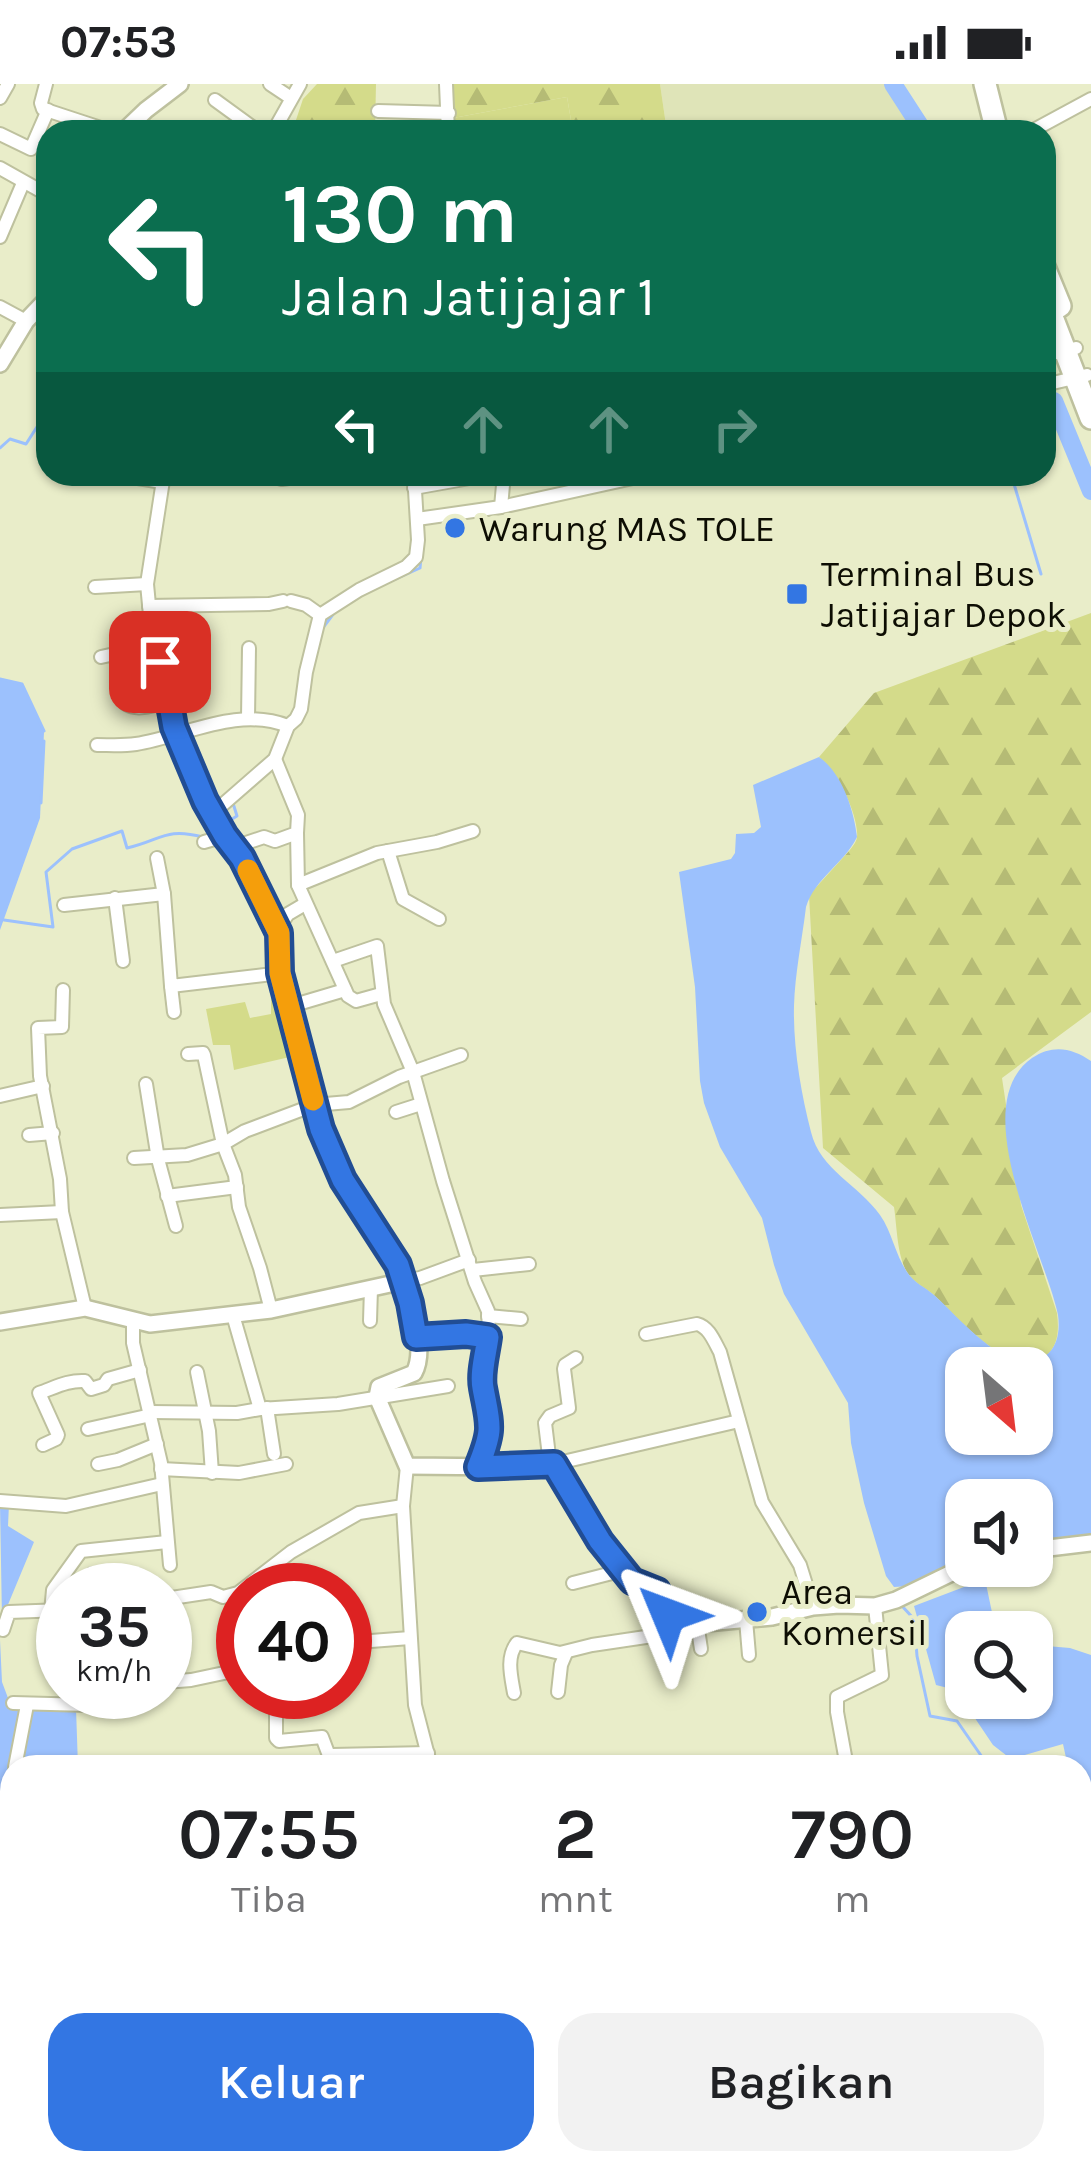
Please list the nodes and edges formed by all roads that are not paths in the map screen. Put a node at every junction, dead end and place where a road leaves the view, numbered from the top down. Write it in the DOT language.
graph roads {
  1 [pos="8,84"];
  2 [pos="46,84"];
  3 [pos="179,84"];
  4 [pos="270,84"];
  5 [pos="300,84"];
  6 [pos="446,84"];
  7 [pos="974,84"];
  8 [pos="985,84"];
  9 [pos="0,98"];
  10 [pos="291,98"];
  11 [pos="1091,99"];
  12 [pos="215,100"];
  13 [pos="49,110"];
  14 [pos="377,110"];
  15 [pos="449,112"];
  16 [pos="44,120"];
  17 [pos="78,120"];
  18 [pos="137,120"];
  19 [pos="242,120"];
  20 [pos="279,120"];
  21 [pos="449,120"];
  22 [pos="983,120"];
  23 [pos="994,120"];
  24 [pos="1052,120"];
  25 [pos="0,134"];
  26 [pos="36,138"];
  27 [pos="0,167"];
  28 [pos="23,182"];
  29 [pos="36,189"];
  30 [pos="0,237"];
  31 [pos="0,307"];
  32 [pos="36,311"];
  33 [pos="26,321"];
  34 [pos="1062,352"];
  35 [pos="0,364"];
  36 [pos="1084,379"];
  37 [pos="1091,418"];
  38 [pos="162,486"];
  39 [pos="414,486"];
  40 [pos="503,486"];
  41 [pos="598,486"];
  42 [pos="501,508"];
  43 [pos="417,519"];
  44 [pos="147,584"];
  45 [pos="94,587"];
  46 [pos="148,606"];
  47 [pos="320,615"];
  48 [pos="155,645"];
  49 [pos="249,648"];
  50 [pos="101,657"];
  51 [pos="170,700"];
  52 [pos="126,704"];
  53 [pos="248,718"];
  54 [pos="288,726"];
  55 [pos="178,734"];
  56 [pos="97,745"];
  57 [pos="274,759"];
  58 [pos="212,814"];
  59 [pos="473,831"];
  60 [pos="297,833"];
  61 [pos="204,842"];
  62 [pos="229,842"];
  63 [pos="388,851"];
  64 [pos="157,858"];
  65 [pos="298,885"];
  66 [pos="164,894"];
  67 [pos="115,898"];
  68 [pos="304,904"];
  69 [pos="64,905"];
  70 [pos="439,919"];
  71 [pos="279,933"];
  72 [pos="123,961"];
  73 [pos="334,961"];
  74 [pos="280,973"];
  75 [pos="171,986"];
  76 [pos="63,990"];
  77 [pos="345,991"];
  78 [pos="381,994"];
  79 [pos="291,1006"];
  80 [pos="174,1012"];
  81 [pos="188,1054"];
  82 [pos="461,1055"];
  83 [pos="412,1072"];
  84 [pos="146,1084"];
  85 [pos="43,1086"];
  86 [pos="0,1096"];
  87 [pos="421,1104"];
  88 [pos="314,1105"];
  89 [pos="396,1112"];
  90 [pos="53,1133"];
  91 [pos="29,1135"];
  92 [pos="223,1144"];
  93 [pos="134,1158"];
  94 [pos="158,1159"];
  95 [pos="237,1186"];
  96 [pos="167,1196"];
  97 [pos="62,1212"];
  98 [pos="0,1216"];
  99 [pos="176,1226"];
  100 [pos="529,1264"];
  101 [pos="471,1265"];
  102 [pos="404,1281"];
  103 [pos="371,1288"];
  104 [pos="85,1308"];
  105 [pos="271,1310"];
  106 [pos="233,1316"];
  107 [pos="488,1316"];
  108 [pos="521,1319"];
  109 [pos="134,1321"];
  110 [pos="370,1321"];
  111 [pos="0,1322"];
  112 [pos="646,1334"];
  113 [pos="416,1337"];
  114 [pos="488,1337"];
  115 [pos="576,1358"];
  116 [pos="140,1370"];
  117 [pos="196,1372"];
  118 [pos="448,1386"];
  119 [pos="377,1397"];
  120 [pos="264,1408"];
  121 [pos="205,1411"];
  122 [pos="151,1413"];
  123 [pos="739,1421"];
  124 [pos="88,1429"];
  125 [pos="44,1444"];
  126 [pos="157,1444"];
  127 [pos="274,1454"];
  128 [pos="98,1464"];
  129 [pos="286,1464"];
  130 [pos="552,1464"];
  131 [pos="407,1466"];
  132 [pos="478,1467"];
  133 [pos="161,1468"];
  134 [pos="212,1473"];
  135 [pos="162,1484"];
  136 [pos="0,1501"];
  137 [pos="403,1506"];
  138 [pos="166,1542"];
  139 [pos="1091,1543"];
  140 [pos="1053,1548"];
  141 [pos="72,1563"];
  142 [pos="170,1563"];
  143 [pos="624,1570"];
  144 [pos="945,1576"];
  145 [pos="572,1583"];
  146 [pos="192,1595"];
  147 [pos="875,1606"];
  148 [pos="813,1607"];
  149 [pos="36,1611"];
  150 [pos="746,1620"];
  151 [pos="697,1624"];
  152 [pos="672,1629"];
  153 [pos="3,1630"];
  154 [pos="410,1639"];
  155 [pos="372,1641"];
  156 [pos="701,1649"];
  157 [pos="566,1652"];
  158 [pos="749,1655"];
  159 [pos="676,1664"];
  160 [pos="558,1692"];
  161 [pos="514,1693"];
  162 [pos="36,1705"];
  163 [pos="277,1719"];
  164 [pos="16,1755"];
  165 [pos="332,1755"];
  166 [pos="428,1755"];
  167 [pos="845,1755"];
  1 -- 9 [label="street"];
  2 -- 13 [label="street"];
  3 -- 18 [label="street"];
  4 -- 10 [label="street"];
  5 -- 10 [label="street"];
  6 -- 15 [label="street"];
  7 -- 22 [label="highway"];
  8 -- 23 [label="highway"];
  10 -- 20 [label="street"];
  11 -- 24 [label="street"];
  12 -- 19 [label="street"];
  13 -- 16 [label="street"];
  13 -- 17 [label="street"];
  14 -- 15 [label="street"];
  15 -- 21 [label="street"];
  25 -- 26 [label="street"];
  27 -- 28 [label="street"];
  28 -- 29 [label="street"];
  28 -- 30 [label="street"];
  31 -- 33 [label="street"];
  32 -- 33 [label="street"];
  33 -- 35 [label="street"];
  34 -- 36 [label="highway"];
  36 -- 37 [label="highway"];
  38 -- 44 [label="street"];
  39 -- 43 [label="street"];
  40 -- 42 [label="street"];
  41 -- 42 [label="street"];
  42 -- 43 [label="street"];
  43 -- 47 [label="street"];
  44 -- 45 [label="street"];
  44 -- 46 [label="street"];
  46 -- 47 [label="street"];
  46 -- 48 [label="street"];
  47 -- 54 [label="street"];
  48 -- 50 [label="street"];
  48 -- 51 [label="street"];
  49 -- 53 [label="street"];
  51 -- 52 [label="street"];
  51 -- 55 [label="street"];
  53 -- 54 [label="street"];
  53 -- 55 [label="street"];
  54 -- 57 [label="street"];
  55 -- 56 [label="street"];
  55 -- 58 [label="street"];
  57 -- 58 [label="street"];
  57 -- 60 [label="street"];
  58 -- 62 [label="street"];
  59 -- 63 [label="street"];
  60 -- 62 [label="street"];
  60 -- 65 [label="street"];
  61 -- 62 [label="street"];
  62 -- 71 [label="street"];
  63 -- 65 [label="street"];
  63 -- 70 [label="street"];
  64 -- 66 [label="street"];
  65 -- 68 [label="street"];
  66 -- 67 [label="street"];
  66 -- 75 [label="street"];
  67 -- 69 [label="street"];
  67 -- 72 [label="street"];
  68 -- 71 [label="street"];
  68 -- 73 [label="street"];
  71 -- 74 [label="street"];
  73 -- 77 [label="street"];
  73 -- 78 [label="street"];
  74 -- 75 [label="street"];
  74 -- 79 [label="street"];
  75 -- 80 [label="street"];
  76 -- 85 [label="street"];
  77 -- 78 [label="street"];
  77 -- 79 [label="street"];
  78 -- 83 [label="street"];
  79 -- 88 [label="street"];
  81 -- 92 [label="street"];
  82 -- 83 [label="street"];
  83 -- 87 [label="street"];
  83 -- 88 [label="street"];
  84 -- 94 [label="street"];
  85 -- 86 [label="street"];
  85 -- 90 [label="street"];
  87 -- 89 [label="street"];
  87 -- 101 [label="street"];
  88 -- 92 [label="street"];
  88 -- 102 [label="street"];
  90 -- 91 [label="street"];
  90 -- 97 [label="street"];
  92 -- 94 [label="street"];
  92 -- 95 [label="street"];
  93 -- 94 [label="street"];
  94 -- 96 [label="street"];
  95 -- 96 [label="street"];
  95 -- 105 [label="street"];
  96 -- 99 [label="street"];
  97 -- 98 [label="street"];
  97 -- 104 [label="street"];
  100 -- 101 [label="street"];
  101 -- 102 [label="street"];
  101 -- 107 [label="street"];
  102 -- 103 [label="street"];
  102 -- 113 [label="street"];
  103 -- 105 [label="street"];
  103 -- 110 [label="street"];
  104 -- 109 [label="street"];
  104 -- 111 [label="street"];
  105 -- 106 [label="street"];
  106 -- 109 [label="street"];
  106 -- 120 [label="street"];
  107 -- 108 [label="street"];
  107 -- 114 [label="street"];
  109 -- 116 [label="street"];
  112 -- 123 [label="street"];
  113 -- 114 [label="street"];
  113 -- 119 [label="street"];
  114 -- 132 [label="street"];
  115 -- 130 [label="street"];
  116 -- 122 [label="street"];
  116 -- 125 [label="street"];
  117 -- 121 [label="street"];
  118 -- 119 [label="street"];
  119 -- 120 [label="street"];
  119 -- 131 [label="street"];
  120 -- 121 [label="street"];
  120 -- 127 [label="street"];
  121 -- 122 [label="street"];
  121 -- 134 [label="street"];
  122 -- 124 [label="street"];
  122 -- 126 [label="street"];
  123 -- 130 [label="street"];
  123 -- 148 [label="street"];
  126 -- 128 [label="street"];
  126 -- 133 [label="street"];
  129 -- 134 [label="street"];
  130 -- 132 [label="street"];
  130 -- 143 [label="street"];
  131 -- 132 [label="street"];
  131 -- 137 [label="street"];
  133 -- 134 [label="street"];
  133 -- 135 [label="street"];
  135 -- 136 [label="street"];
  135 -- 138 [label="street"];
  137 -- 146 [label="street"];
  137 -- 154 [label="street"];
  138 -- 141 [label="street"];
  138 -- 142 [label="street"];
  139 -- 140 [label="street"];
  143 -- 145 [label="street"];
  143 -- 152 [label="street"];
  144 -- 147 [label="street"];
  147 -- 148 [label="street"];
  147 -- 167 [label="street"];
  148 -- 150 [label="street"];
  149 -- 153 [label="street"];
  150 -- 151 [label="street"];
  150 -- 158 [label="street"];
  151 -- 152 [label="street"];
  151 -- 156 [label="street"];
  152 -- 157 [label="street"];
  152 -- 159 [label="street"];
  154 -- 155 [label="street"];
  154 -- 166 [label="street"];
  157 -- 160 [label="street"];
  157 -- 161 [label="street"];
  162 -- 164 [label="street"];
  163 -- 165 [label="street"];
}
